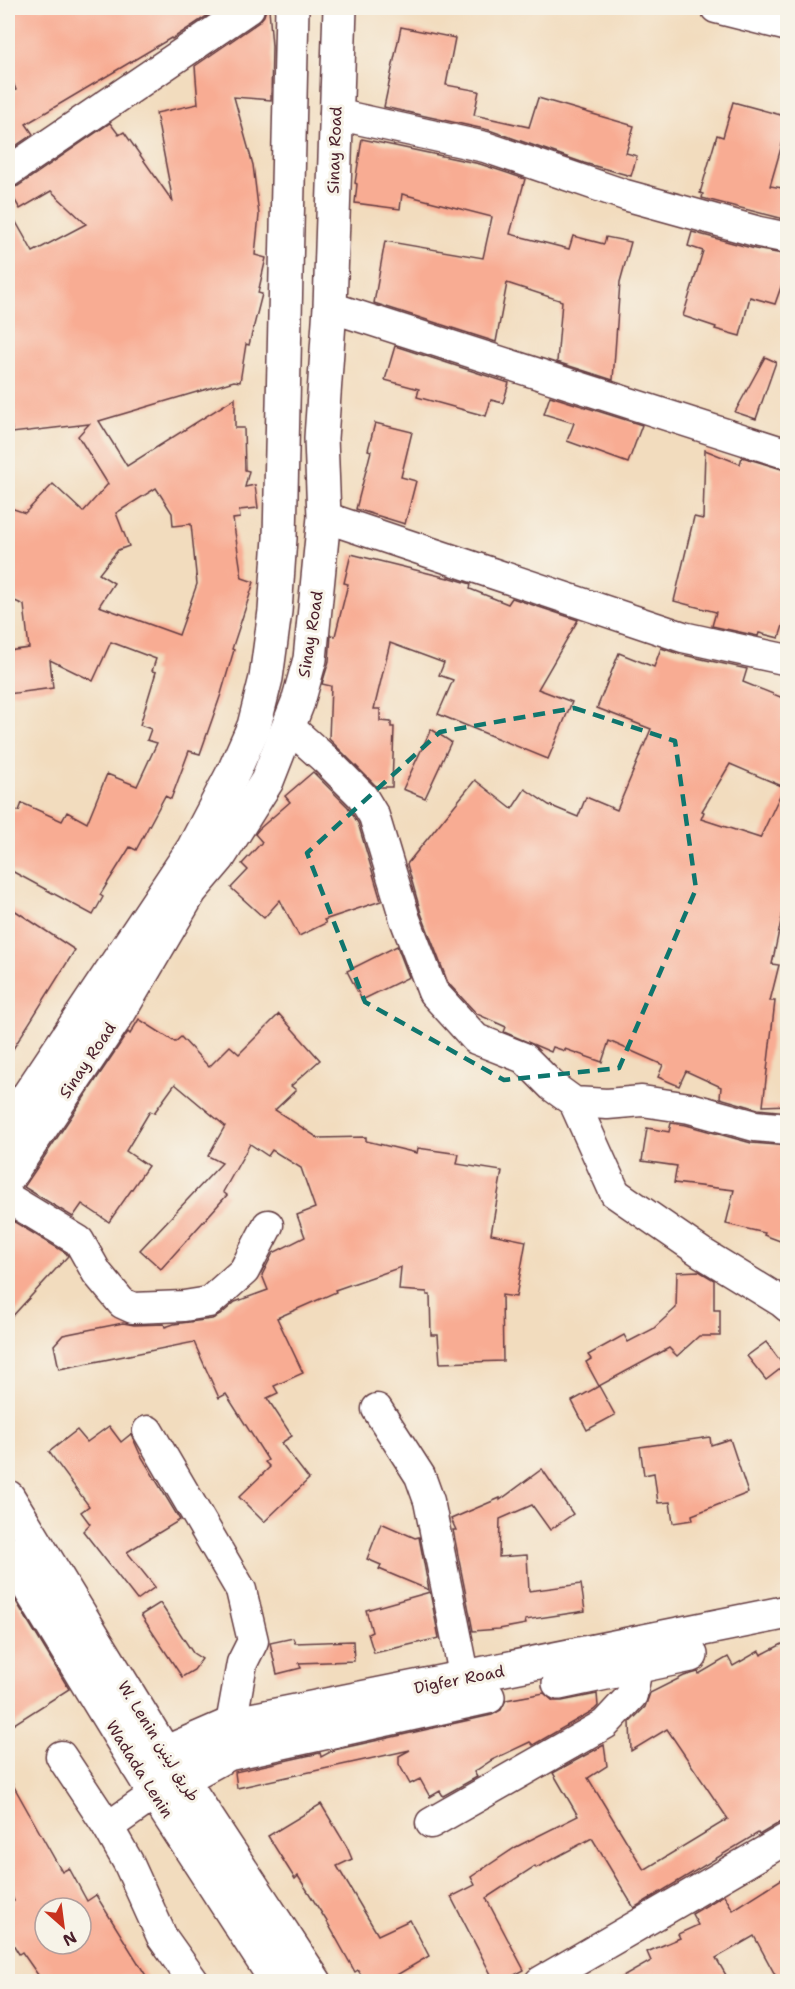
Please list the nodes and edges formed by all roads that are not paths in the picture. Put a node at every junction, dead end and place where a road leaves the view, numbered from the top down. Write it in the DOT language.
graph roads {
  1 [pos="249,8"];
  2 [pos="292,8"];
  3 [pos="340,8"];
  4 [pos="716,8"];
  5 [pos="788,26"];
  6 [pos="335,114"];
  7 [pos="8,172"];
  8 [pos="788,238"];
  9 [pos="330,307"];
  10 [pos="788,454"];
  11 [pos="324,517"];
  12 [pos="788,660"];
  13 [pos="289,727"];
  14 [pos="574,1102"];
  15 [pos="8,1126"];
  16 [pos="788,1129"];
  17 [pos="8,1177"];
  18 [pos="8,1198"];
  19 [pos="268,1225"];
  20 [pos="788,1307"];
  21 [pos="377,1409"];
  22 [pos="148,1431"];
  23 [pos="8,1497"];
  24 [pos="8,1553"];
  25 [pos="788,1612"];
  26 [pos="788,1634"];
  27 [pos="637,1667"];
  28 [pos="465,1678"];
  29 [pos="231,1724"];
  30 [pos="61,1756"];
  31 [pos="159,1772"];
  32 [pos="431,1823"];
  33 [pos="108,1827"];
  34 [pos="788,1838"];
  35 [pos="194,1982"];
  36 [pos="277,1982"];
  37 [pos="315,1982"];
  38 [pos="540,1982"];
  1 -- 7 [label="street"];
  2 -- 15 [label="main road, Sinay Road"];
  3 -- 6 [label="main road, Sinay Road"];
  4 -- 5 [label="street"];
  6 -- 8 [label="street"];
  6 -- 9 [label="main road, Sinay Road"];
  9 -- 10 [label="street"];
  9 -- 11 [label="main road, Sinay Road"];
  11 -- 12 [label="street"];
  11 -- 13 [label="main road, Sinay Road"];
  13 -- 14 [label="street"];
  13 -- 17 [label="main road, Sinay Road"];
  14 -- 16 [label="street"];
  14 -- 20 [label="street"];
  18 -- 19 [label="street"];
  21 -- 28 [label="street"];
  22 -- 29 [label="street"];
  23 -- 31 [label="main road, W. Lenin طريق لينين"];
  24 -- 31 [label="main road, Wadada Lenin"];
  25 -- 28 [label="main road, Digfer Road"];
  26 -- 27 [label="main road, Digfer Road"];
  27 -- 31 [label="main road, Digfer Road"];
  27 -- 32 [label="street"];
  28 -- 29 [label="main road, Digfer Road"];
  29 -- 31 [label="main road, Digfer Road"];
  30 -- 33 [label="street"];
  31 -- 33 [label="street"];
  31 -- 36 [label="main road, Wadada Lenin"];
  31 -- 37 [label="main road, W. Lenin طريق لينين"];
  33 -- 35 [label="street"];
  34 -- 38 [label="street"];
}
